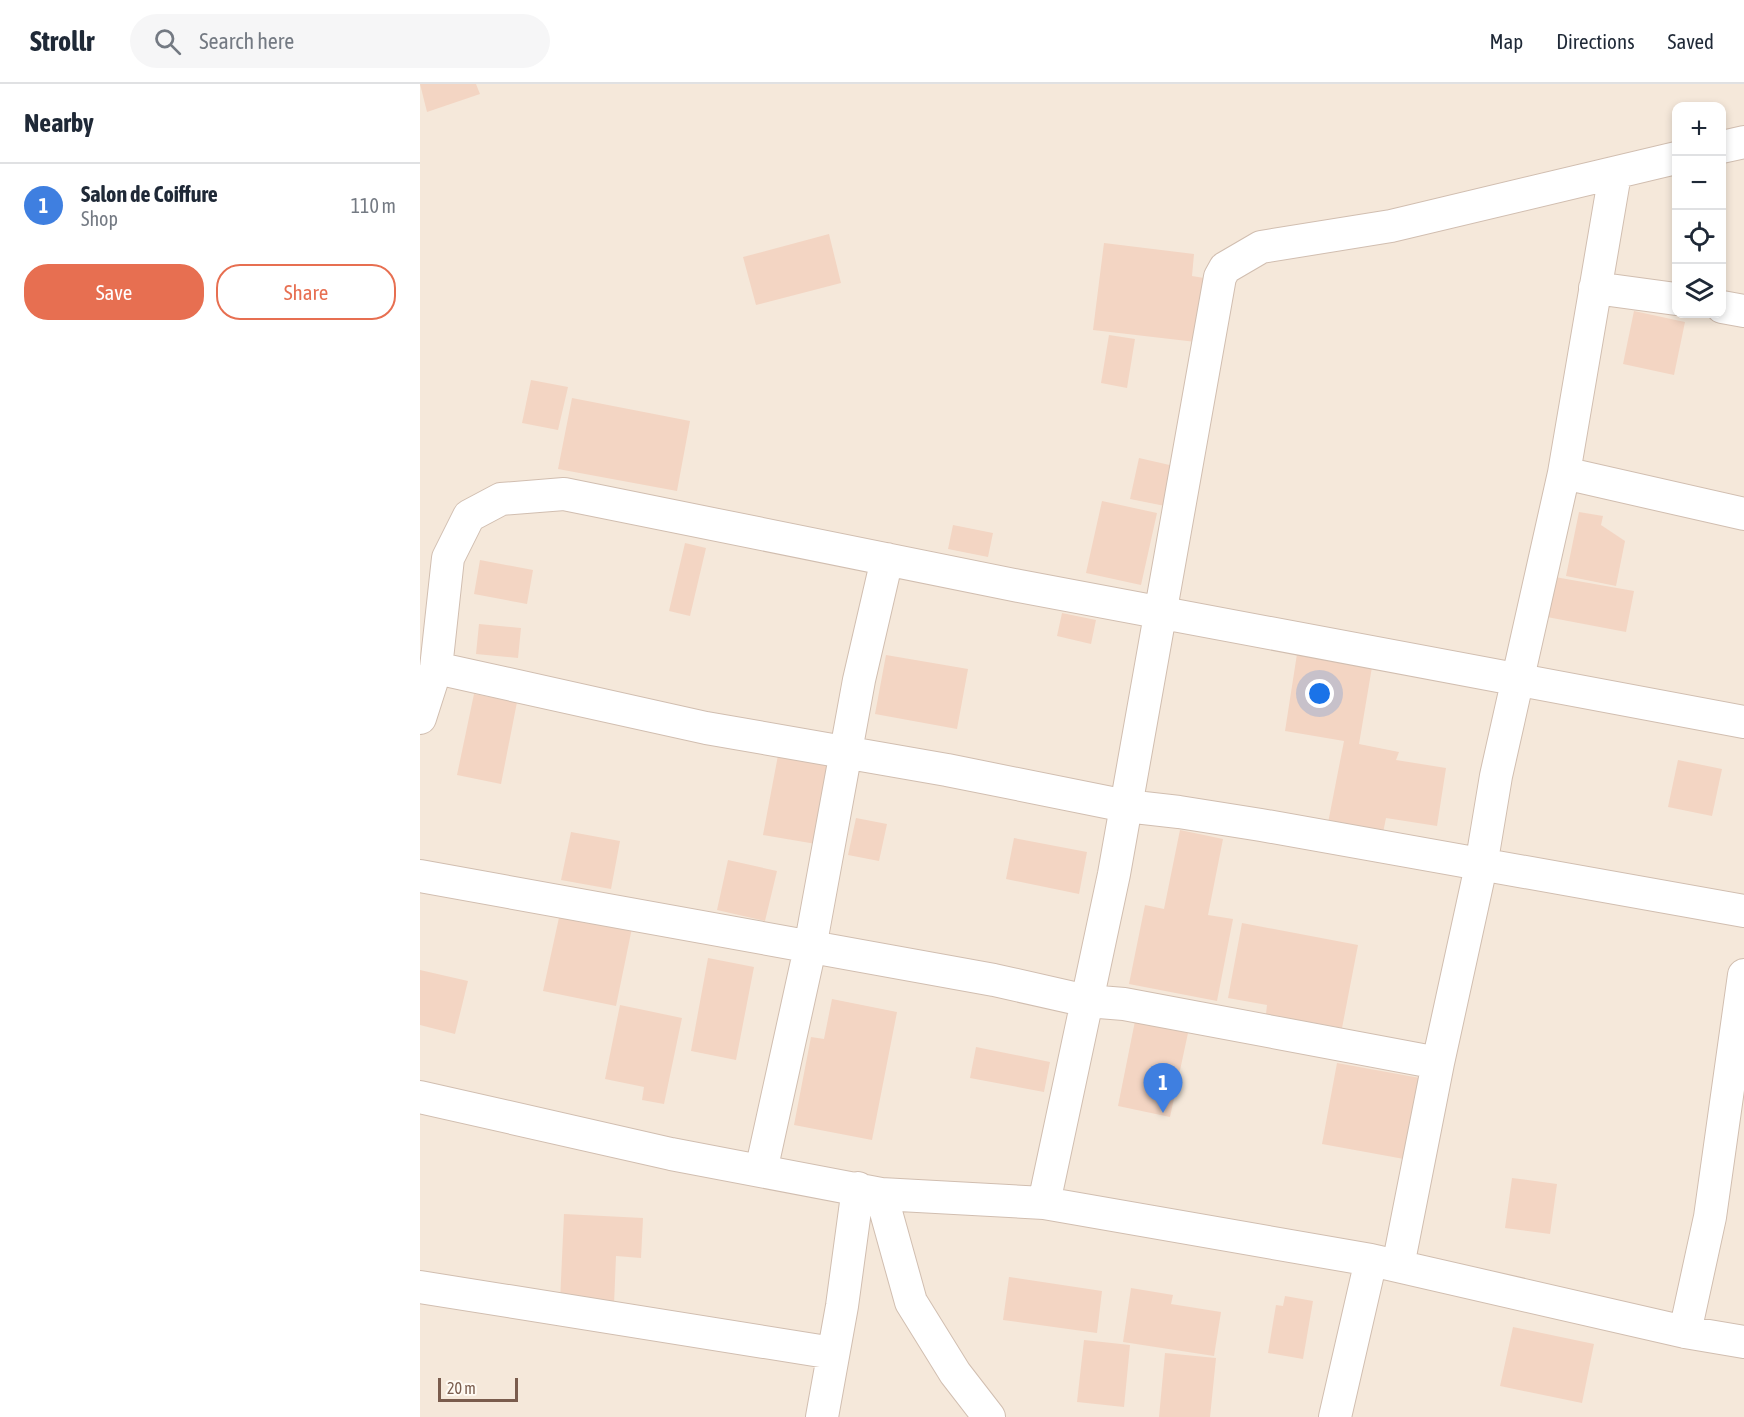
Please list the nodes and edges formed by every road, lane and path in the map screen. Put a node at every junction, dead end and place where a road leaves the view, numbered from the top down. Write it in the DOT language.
graph roads {
  1 [pos="1744,142"];
  2 [pos="1726,146"];
  3 [pos="1672,159"];
  4 [pos="1615,174"];
  5 [pos="1595,288"];
  6 [pos="1672,299"];
  7 [pos="1726,308"];
  8 [pos="1744,311"];
  9 [pos="1564,473"];
  10 [pos="1744,514"];
  11 [pos="887,559"];
  12 [pos="1162,612"];
  13 [pos="436,668"];
  14 [pos="1517,678"];
  15 [pos="420,718"];
  16 [pos="1744,722"];
  17 [pos="845,754"];
  18 [pos="1126,806"];
  19 [pos="1481,866"];
  20 [pos="420,876"];
  21 [pos="1744,911"];
  22 [pos="810,948"];
  23 [pos="1744,975"];
  24 [pos="1087,1001"];
  25 [pos="1438,1063"];
  26 [pos="420,1097"];
  27 [pos="761,1171"];
  28 [pos="870,1191"];
  29 [pos="1044,1203"];
  30 [pos="1385,1263"];
  31 [pos="420,1287"];
  32 [pos="1685,1332"];
  33 [pos="1744,1342"];
  34 [pos="832,1353"];
  35 [pos="822,1417"];
  36 [pos="989,1417"];
  37 [pos="1335,1417"];
  1 -- 2 [label="street"];
  3 -- 4 [label="street"];
  4 -- 5 [label="street"];
  4 -- 12 [label="street"];
  5 -- 6 [label="street"];
  5 -- 9 [label="street"];
  7 -- 8 [label="street"];
  9 -- 10 [label="street"];
  9 -- 14 [label="street"];
  11 -- 12 [label="street"];
  11 -- 13 [label="street"];
  11 -- 17 [label="street"];
  12 -- 14 [label="street"];
  12 -- 18 [label="street"];
  13 -- 15 [label="street"];
  13 -- 17 [label="street"];
  14 -- 16 [label="street"];
  14 -- 19 [label="street"];
  17 -- 18 [label="street"];
  17 -- 22 [label="street"];
  18 -- 19 [label="street"];
  18 -- 24 [label="street"];
  19 -- 21 [label="street"];
  19 -- 25 [label="street"];
  20 -- 22 [label="street"];
  22 -- 24 [label="street"];
  22 -- 27 [label="street"];
  23 -- 32 [label="street"];
  24 -- 25 [label="street"];
  24 -- 29 [label="street"];
  25 -- 30 [label="street"];
  26 -- 27 [label="street"];
  27 -- 28 [label="street"];
  28 -- 29 [label="street"];
  28 -- 34 [label="street"];
  28 -- 36 [label="street"];
  29 -- 30 [label="street"];
  30 -- 32 [label="street"];
  30 -- 37 [label="street"];
  31 -- 34 [label="street"];
  32 -- 33 [label="street"];
  34 -- 35 [label="street"];
}
